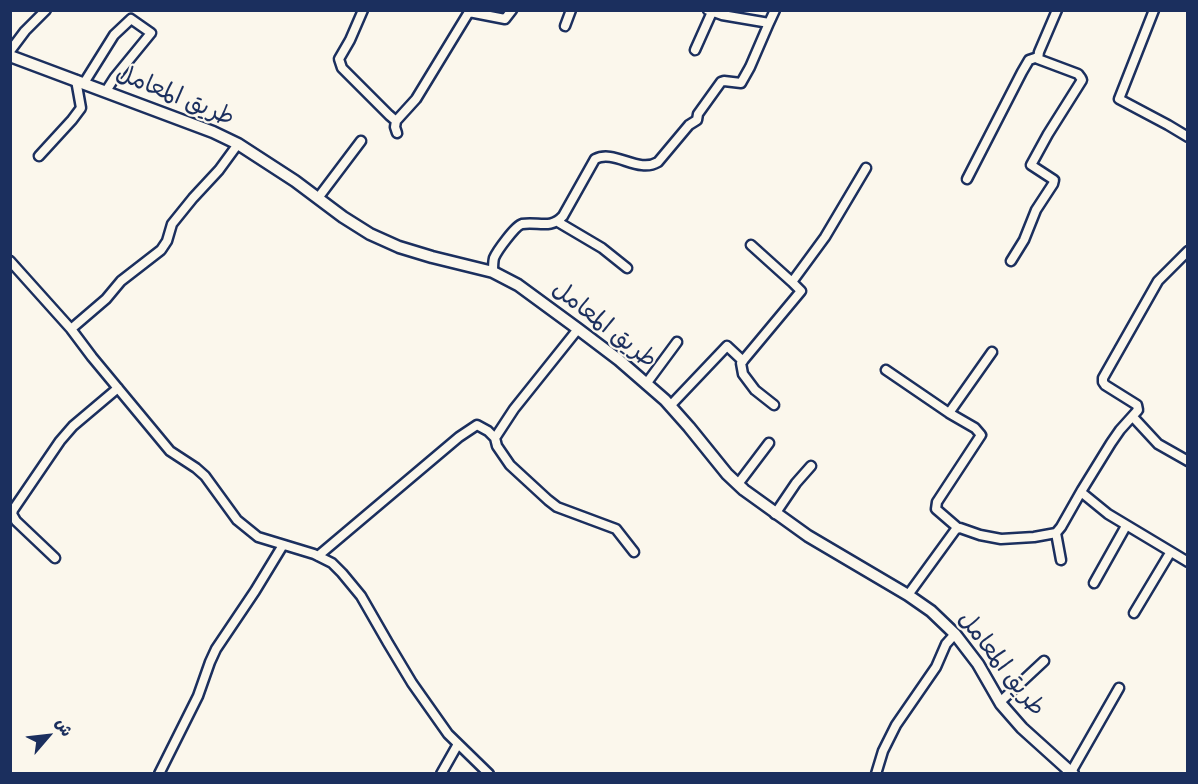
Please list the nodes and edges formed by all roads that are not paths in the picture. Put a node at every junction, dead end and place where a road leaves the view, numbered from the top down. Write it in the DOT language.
graph roads {
  1 [pos="46,10"];
  2 [pos="363,10"];
  3 [pos="512,10"];
  4 [pos="572,10"];
  5 [pos="776,10"];
  6 [pos="1057,10"];
  7 [pos="1154,10"];
  8 [pos="710,11"];
  9 [pos="769,23"];
  10 [pos="565,26"];
  11 [pos="695,50"];
  12 [pos="10,53"];
  13 [pos="1038,57"];
  14 [pos="80,81"];
  15 [pos="106,91"];
  16 [pos="396,121"];
  17 [pos="397,133"];
  18 [pos="1188,137"];
  19 [pos="361,141"];
  20 [pos="238,144"];
  21 [pos="39,156"];
  22 [pos="866,168"];
  23 [pos="967,178"];
  24 [pos="318,198"];
  25 [pos="558,222"];
  26 [pos="751,245"];
  27 [pos="1188,250"];
  28 [pos="10,261"];
  29 [pos="1011,261"];
  30 [pos="627,268"];
  31 [pos="493,272"];
  32 [pos="792,282"];
  33 [pos="71,328"];
  34 [pos="578,329"];
  35 [pos="677,342"];
  36 [pos="992,352"];
  37 [pos="743,361"];
  38 [pos="886,370"];
  39 [pos="646,384"];
  40 [pos="118,388"];
  41 [pos="774,405"];
  42 [pos="670,406"];
  43 [pos="950,413"];
  44 [pos="1133,417"];
  45 [pos="495,438"];
  46 [pos="769,443"];
  47 [pos="1188,461"];
  48 [pos="811,466"];
  49 [pos="738,484"];
  50 [pos="1081,492"];
  51 [pos="776,514"];
  52 [pos="1126,526"];
  53 [pos="958,528"];
  54 [pos="1056,533"];
  55 [pos="283,545"];
  56 [pos="634,552"];
  57 [pos="1170,553"];
  58 [pos="318,556"];
  59 [pos="55,558"];
  60 [pos="1061,560"];
  61 [pos="1188,562"];
  62 [pos="1094,583"];
  63 [pos="908,595"];
  64 [pos="1134,613"];
  65 [pos="955,634"];
  66 [pos="1044,661"];
  67 [pos="1119,688"];
  68 [pos="1000,702"];
  69 [pos="458,744"];
  70 [pos="1072,773"];
  71 [pos="159,774"];
  72 [pos="441,774"];
  73 [pos="489,774"];
  74 [pos="876,774"];
  1 -- 12 [label="street"];
  2 -- 16 [label="street"];
  3 -- 16 [label="street"];
  4 -- 10 [label="street"];
  5 -- 9 [label="street"];
  6 -- 13 [label="street"];
  7 -- 18 [label="street"];
  8 -- 9 [label="street"];
  8 -- 11 [label="street"];
  9 -- 25 [label="street"];
  12 -- 14 [label="main road, طريق المعامل"];
  13 -- 23 [label="street"];
  13 -- 29 [label="street"];
  14 -- 15 [label="main road, طريق المعامل"];
  14 -- 15 [label="street"];
  14 -- 21 [label="street"];
  15 -- 20 [label="main road, طريق المعامل"];
  16 -- 17 [label="street"];
  19 -- 24 [label="street"];
  20 -- 24 [label="main road, طريق المعامل"];
  20 -- 33 [label="street"];
  22 -- 32 [label="street"];
  24 -- 31 [label="main road, طريق المعامل"];
  25 -- 30 [label="street"];
  25 -- 31 [label="street"];
  26 -- 32 [label="street"];
  27 -- 44 [label="street"];
  28 -- 33 [label="street"];
  31 -- 34 [label="main road, طريق المعامل"];
  32 -- 37 [label="street"];
  33 -- 40 [label="street"];
  34 -- 39 [label="main road, طريق المعامل"];
  34 -- 45 [label="street"];
  35 -- 39 [label="street"];
  36 -- 43 [label="street"];
  37 -- 41 [label="street"];
  37 -- 42 [label="street"];
  38 -- 43 [label="street"];
  39 -- 42 [label="main road, طريق المعامل"];
  40 -- 55 [label="street"];
  40 -- 59 [label="street"];
  42 -- 49 [label="main road, طريق المعامل"];
  43 -- 53 [label="street"];
  44 -- 47 [label="street"];
  44 -- 50 [label="street"];
  45 -- 56 [label="street"];
  45 -- 58 [label="street"];
  46 -- 49 [label="street"];
  48 -- 51 [label="street"];
  49 -- 51 [label="main road, طريق المعامل"];
  50 -- 52 [label="street"];
  50 -- 54 [label="street"];
  51 -- 63 [label="main road, طريق المعامل"];
  52 -- 57 [label="street"];
  52 -- 62 [label="street"];
  53 -- 54 [label="street"];
  53 -- 63 [label="street"];
  54 -- 60 [label="street"];
  55 -- 58 [label="street"];
  55 -- 71 [label="street"];
  57 -- 61 [label="street"];
  57 -- 64 [label="street"];
  58 -- 69 [label="street"];
  63 -- 65 [label="main road, طريق المعامل"];
  65 -- 68 [label="main road, طريق المعامل"];
  65 -- 74 [label="street"];
  66 -- 68 [label="street"];
  67 -- 70 [label="street"];
  68 -- 70 [label="main road, طريق المعامل"];
  69 -- 72 [label="street"];
  69 -- 73 [label="street"];
}
